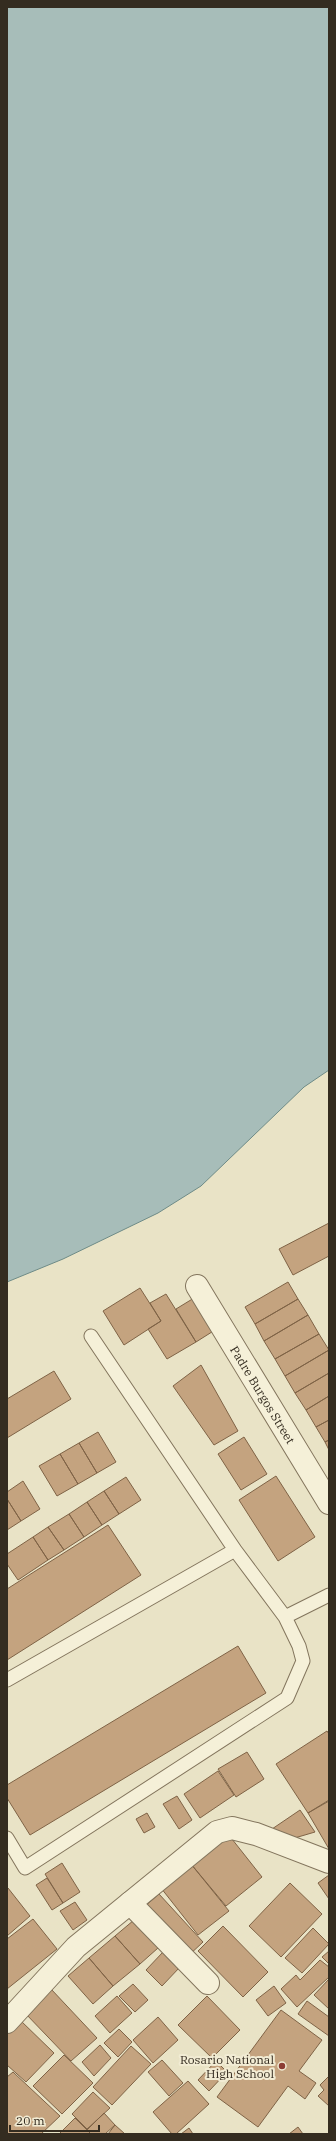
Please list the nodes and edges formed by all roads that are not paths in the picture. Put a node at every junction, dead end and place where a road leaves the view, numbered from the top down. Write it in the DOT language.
graph roads {
  1 [pos="197,1286"];
  2 [pos="91,1336"];
  3 [pos="329,1503"];
  4 [pos="235,1550"];
  5 [pos="329,1595"];
  6 [pos="285,1617"];
  7 [pos="7,1680"];
  8 [pos="7,1838"];
  9 [pos="329,1862"];
  10 [pos="130,1903"];
  11 [pos="208,1983"];
  12 [pos="7,2022"];
  1 -- 3 [label="street, Padre Burgos Street"];
  2 -- 4 [label="lane"];
  4 -- 6 [label="lane"];
  4 -- 7 [label="lane"];
  5 -- 6 [label="lane"];
  6 -- 8 [label="lane"];
  9 -- 10 [label="street"];
  10 -- 11 [label="street"];
  10 -- 12 [label="street"];
}
